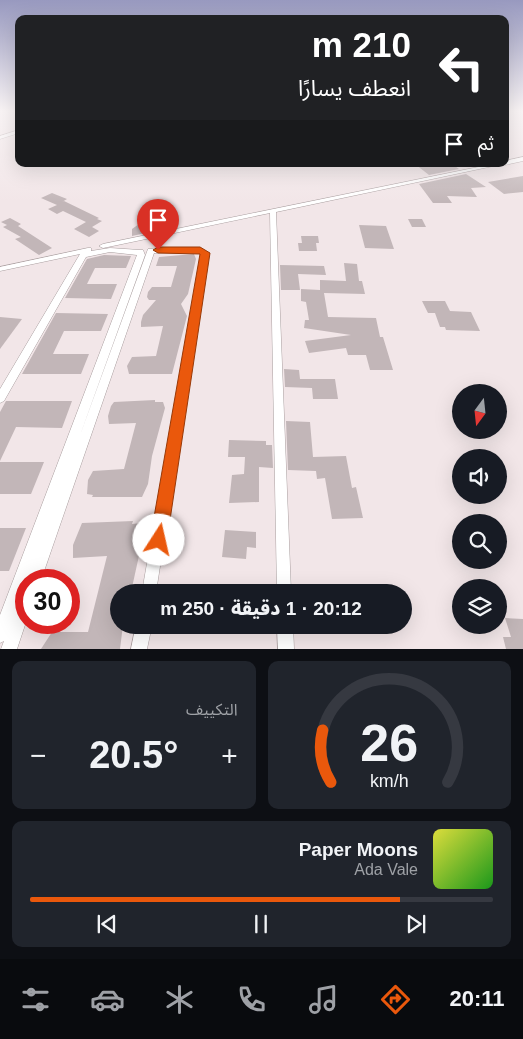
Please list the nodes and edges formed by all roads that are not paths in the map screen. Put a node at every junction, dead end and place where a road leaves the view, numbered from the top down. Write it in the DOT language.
graph roads {
  1 [pos="523,159"];
  2 [pos="509,162"];
  3 [pos="486,167"];
  4 [pos="273,212"];
  5 [pos="0,269"];
  6 [pos="0,398"];
  7 [pos="38,569"];
  8 [pos="150,584"];
  9 [pos="284,584"];
  10 [pos="15,632"];
  11 [pos="142,634"];
  12 [pos="285,634"];
  13 [pos="0,635"];
  14 [pos="9,649"];
  15 [pos="139,649"];
  16 [pos="286,649"];
  1 -- 2 [label="street"];
  3 -- 4 [label="street"];
  4 -- 5 [label="street"];
  4 -- 9 [label="street"];
  6 -- 13 [label="street"];
  7 -- 8 [label="street"];
  10 -- 14 [label="street"];
  11 -- 15 [label="street"];
  12 -- 16 [label="street"];
}
